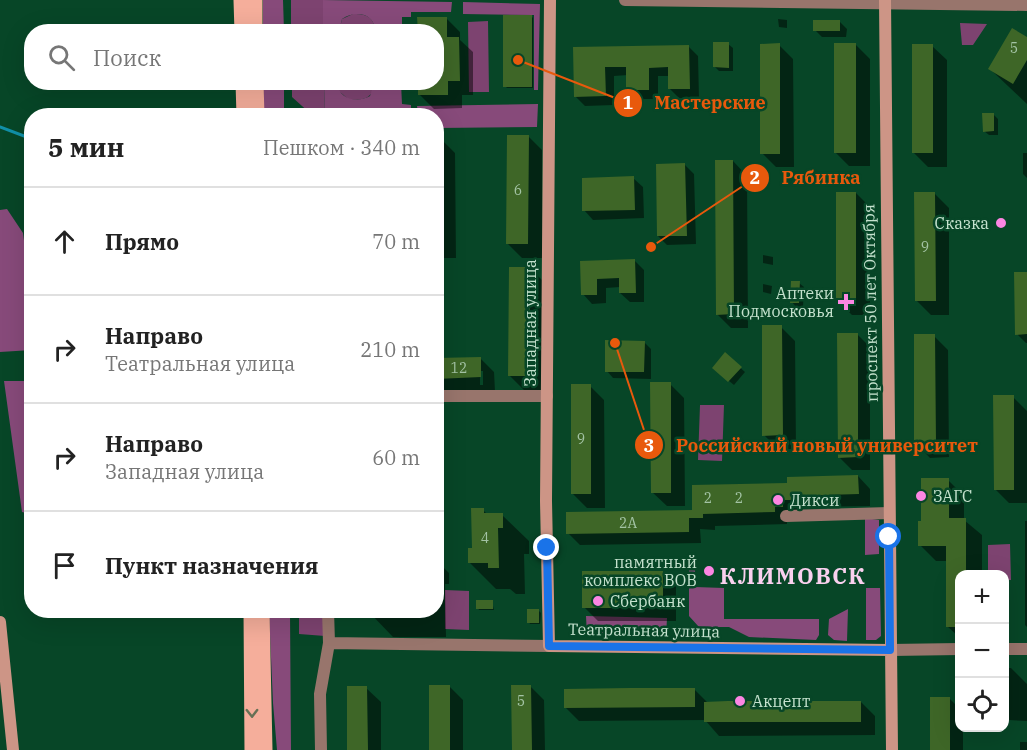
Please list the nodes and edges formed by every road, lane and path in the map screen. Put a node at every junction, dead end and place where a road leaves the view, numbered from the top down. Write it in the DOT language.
graph roads {
  1 [pos="241,0"];
  2 [pos="255,0"];
  3 [pos="550,0"];
  4 [pos="626,0"];
  5 [pos="885,2"];
  6 [pos="1027,5"];
  7 [pos="242,24"];
  8 [pos="255,24"];
  9 [pos="243,90"];
  10 [pos="256,90"];
  11 [pos="244,108"];
  12 [pos="257,108"];
  13 [pos="444,396"];
  14 [pos="547,396"];
  15 [pos="889,513"];
  16 [pos="786,516"];
  17 [pos="250,618"];
  18 [pos="262,618"];
  19 [pos="328,618"];
  20 [pos="0,622"];
  21 [pos="329,643"];
  22 [pos="549,646"];
  23 [pos="955,649"];
  24 [pos="1009,649"];
  25 [pos="1027,649"];
  26 [pos="890,650"];
  27 [pos="13,750"];
  28 [pos="252,750"];
  29 [pos="265,750"];
  30 [pos="321,750"];
  31 [pos="892,750"];
  1 -- 7 [label="main road"];
  2 -- 8 [label="main road"];
  3 -- 14 [label="street, Западная улица"];
  4 -- 5 [label="street"];
  5 -- 6 [label="street"];
  5 -- 15 [label="street, проспект 50 лет Октября"];
  9 -- 11 [label="main road"];
  10 -- 12 [label="main road"];
  13 -- 14 [label="street"];
  14 -- 22 [label="street, Западная улица"];
  15 -- 16 [label="street"];
  15 -- 26 [label="street, проспект 50 лет Октября"];
  17 -- 28 [label="main road, one-way"];
  18 -- 29 [label="main road"];
  19 -- 21 [label="street"];
  20 -- 27 [label="street"];
  21 -- 22 [label="street, Театральная улица"];
  21 -- 30 [label="street"];
  22 -- 26 [label="street, Театральная улица"];
  23 -- 26 [label="street, Театральная улица"];
  24 -- 25 [label="street"];
  26 -- 31 [label="street, проспект 50 лет Октября"];
}
